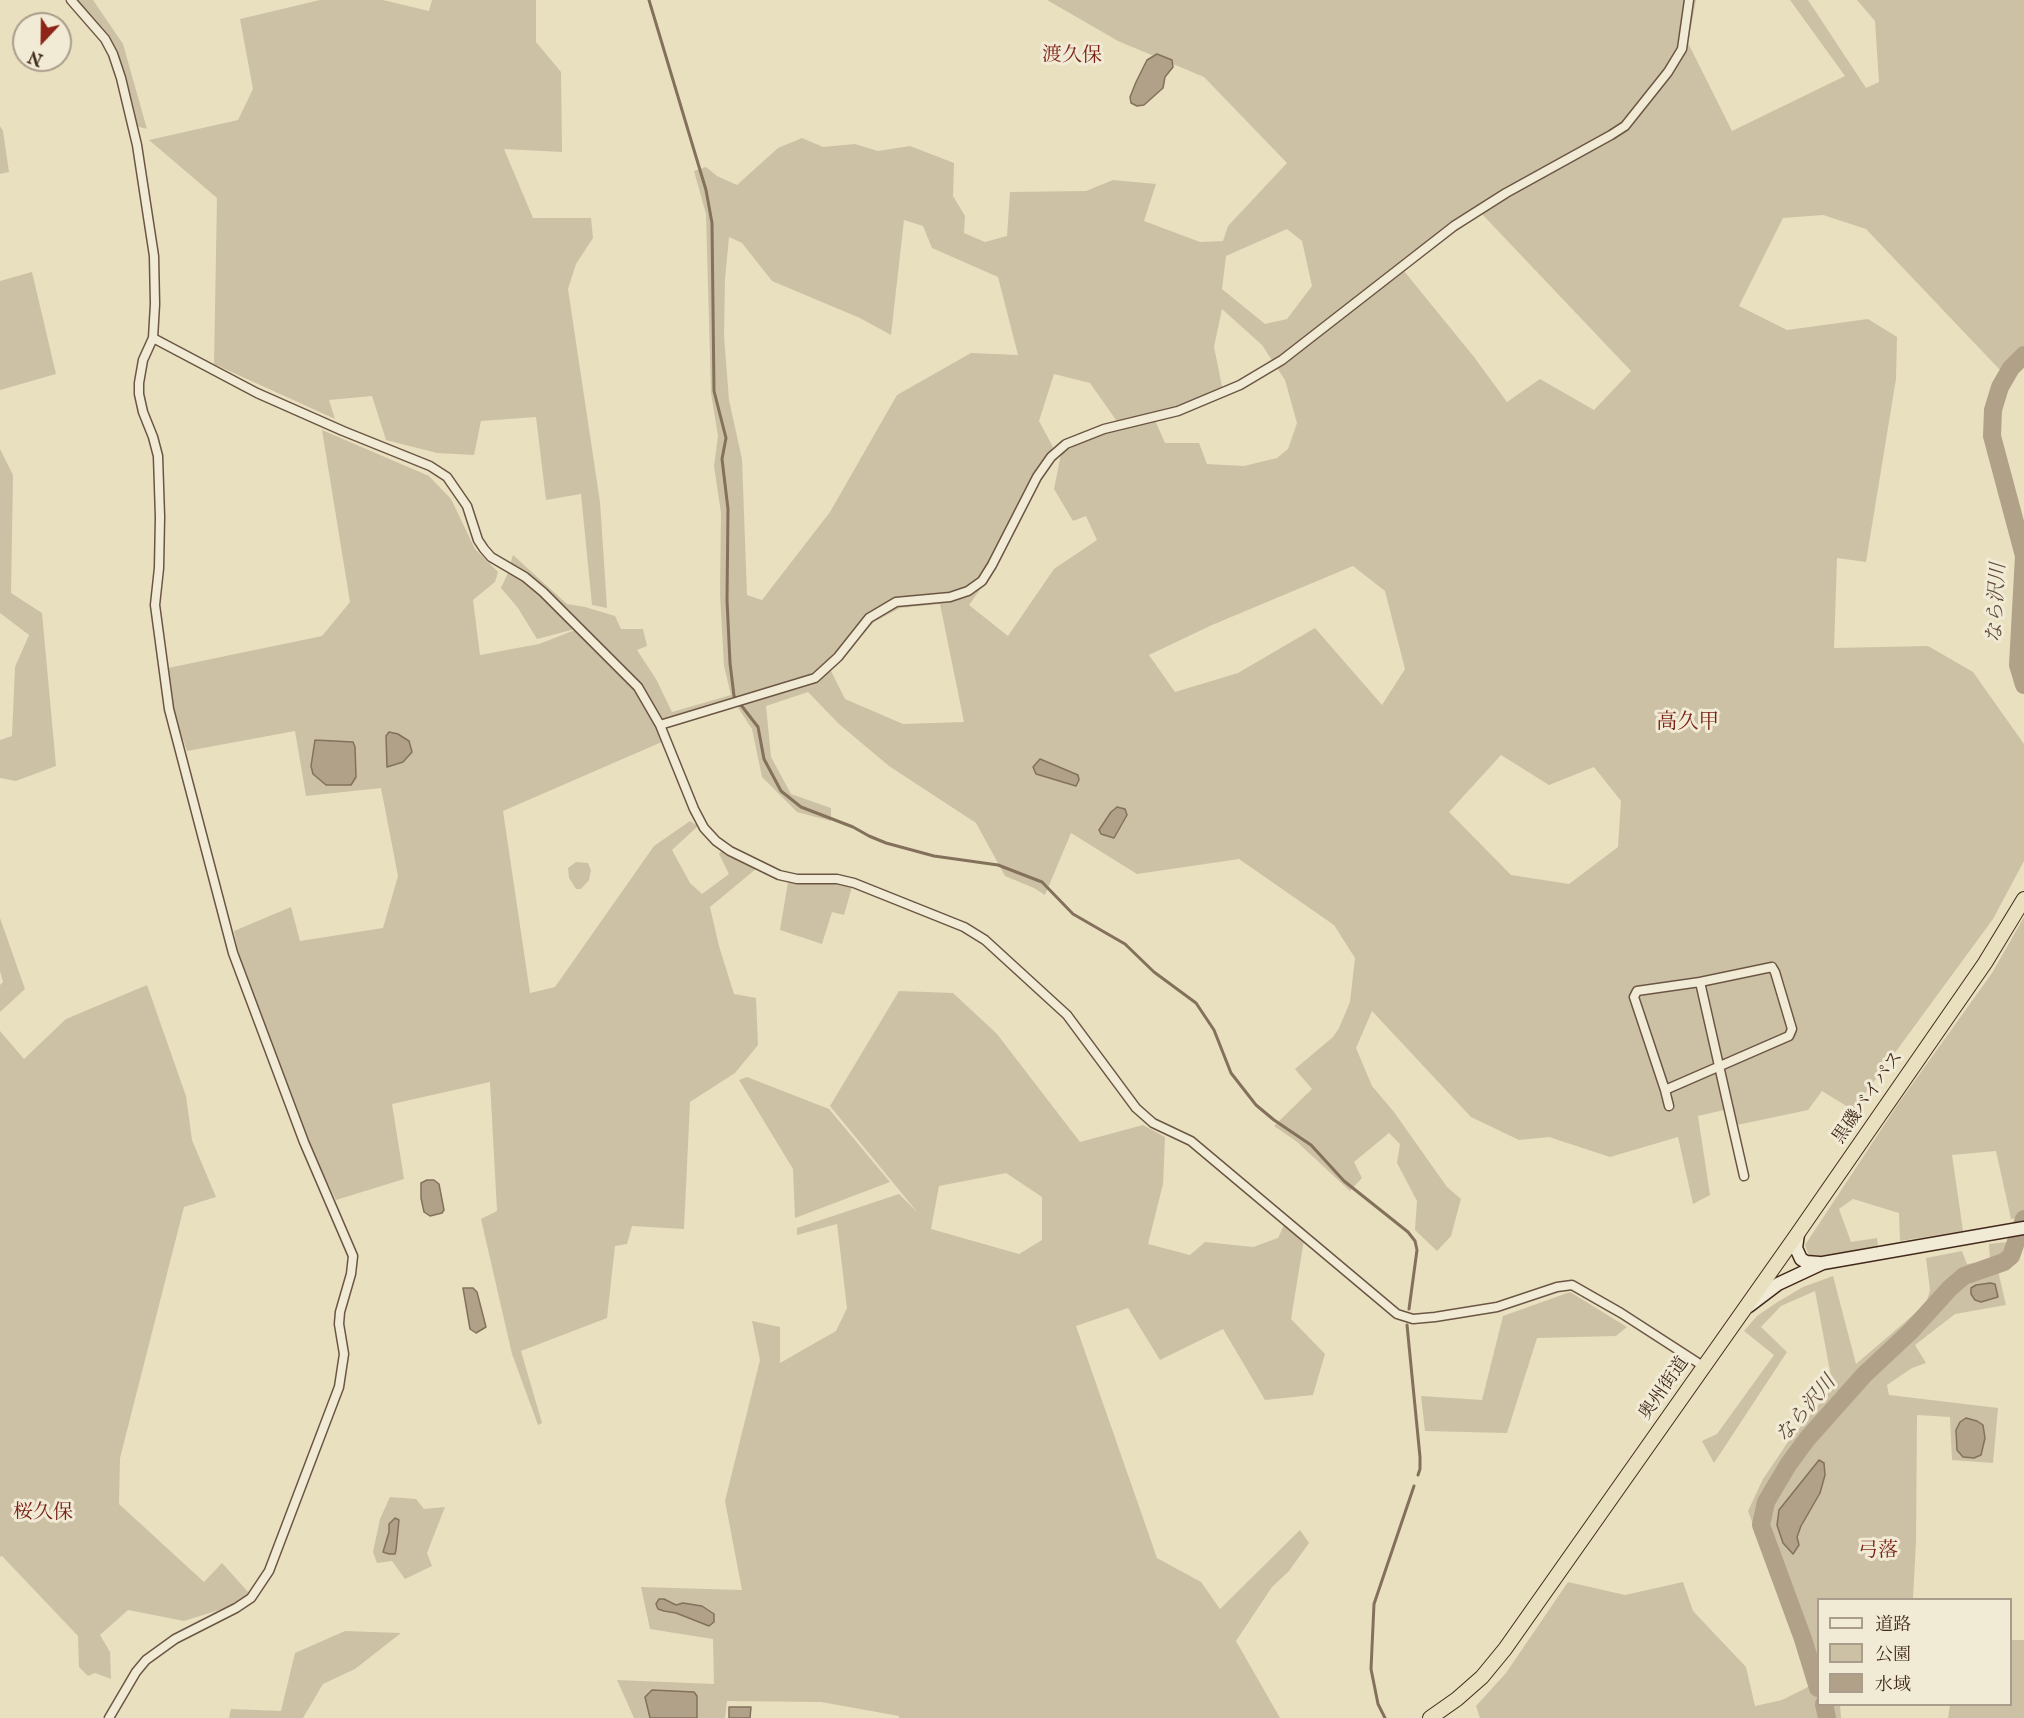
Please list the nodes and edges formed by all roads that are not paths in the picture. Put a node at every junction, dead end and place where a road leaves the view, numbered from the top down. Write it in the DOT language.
graph roads {
  1 [pos="71,0"];
  2 [pos="1689,0"];
  3 [pos="153,338"];
  4 [pos="660,725"];
  5 [pos="2024,899"];
  6 [pos="1700,982"];
  7 [pos="1720,1066"];
  8 [pos="1665,1090"];
  9 [pos="1669,1106"];
  10 [pos="1744,1176"];
  11 [pos="2024,1228"];
  12 [pos="1798,1233"];
  13 [pos="1823,1263"];
  14 [pos="1739,1315"];
  15 [pos="1703,1366"];
  16 [pos="109,1718"];
  17 [pos="1430,1718"];
  1 -- 3 [label="street"];
  2 -- 4 [label="street"];
  3 -- 4 [label="street"];
  3 -- 16 [label="street"];
  4 -- 15 [label="street"];
  5 -- 12 [label="highway, 黒磯バイパス"];
  6 -- 7 [label="street"];
  6 -- 7 [label="street"];
  6 -- 8 [label="street"];
  7 -- 8 [label="street"];
  7 -- 10 [label="street"];
  8 -- 9 [label="street"];
  11 -- 13 [label="main road, 奥州街道"];
  12 -- 13 [label="main road"];
  12 -- 14 [label="highway, 黒磯バイパス"];
  13 -- 14 [label="main road, 奥州街道"];
  14 -- 15 [label="highway, 奥州街道"];
  15 -- 17 [label="highway, 奥州街道"];
}
